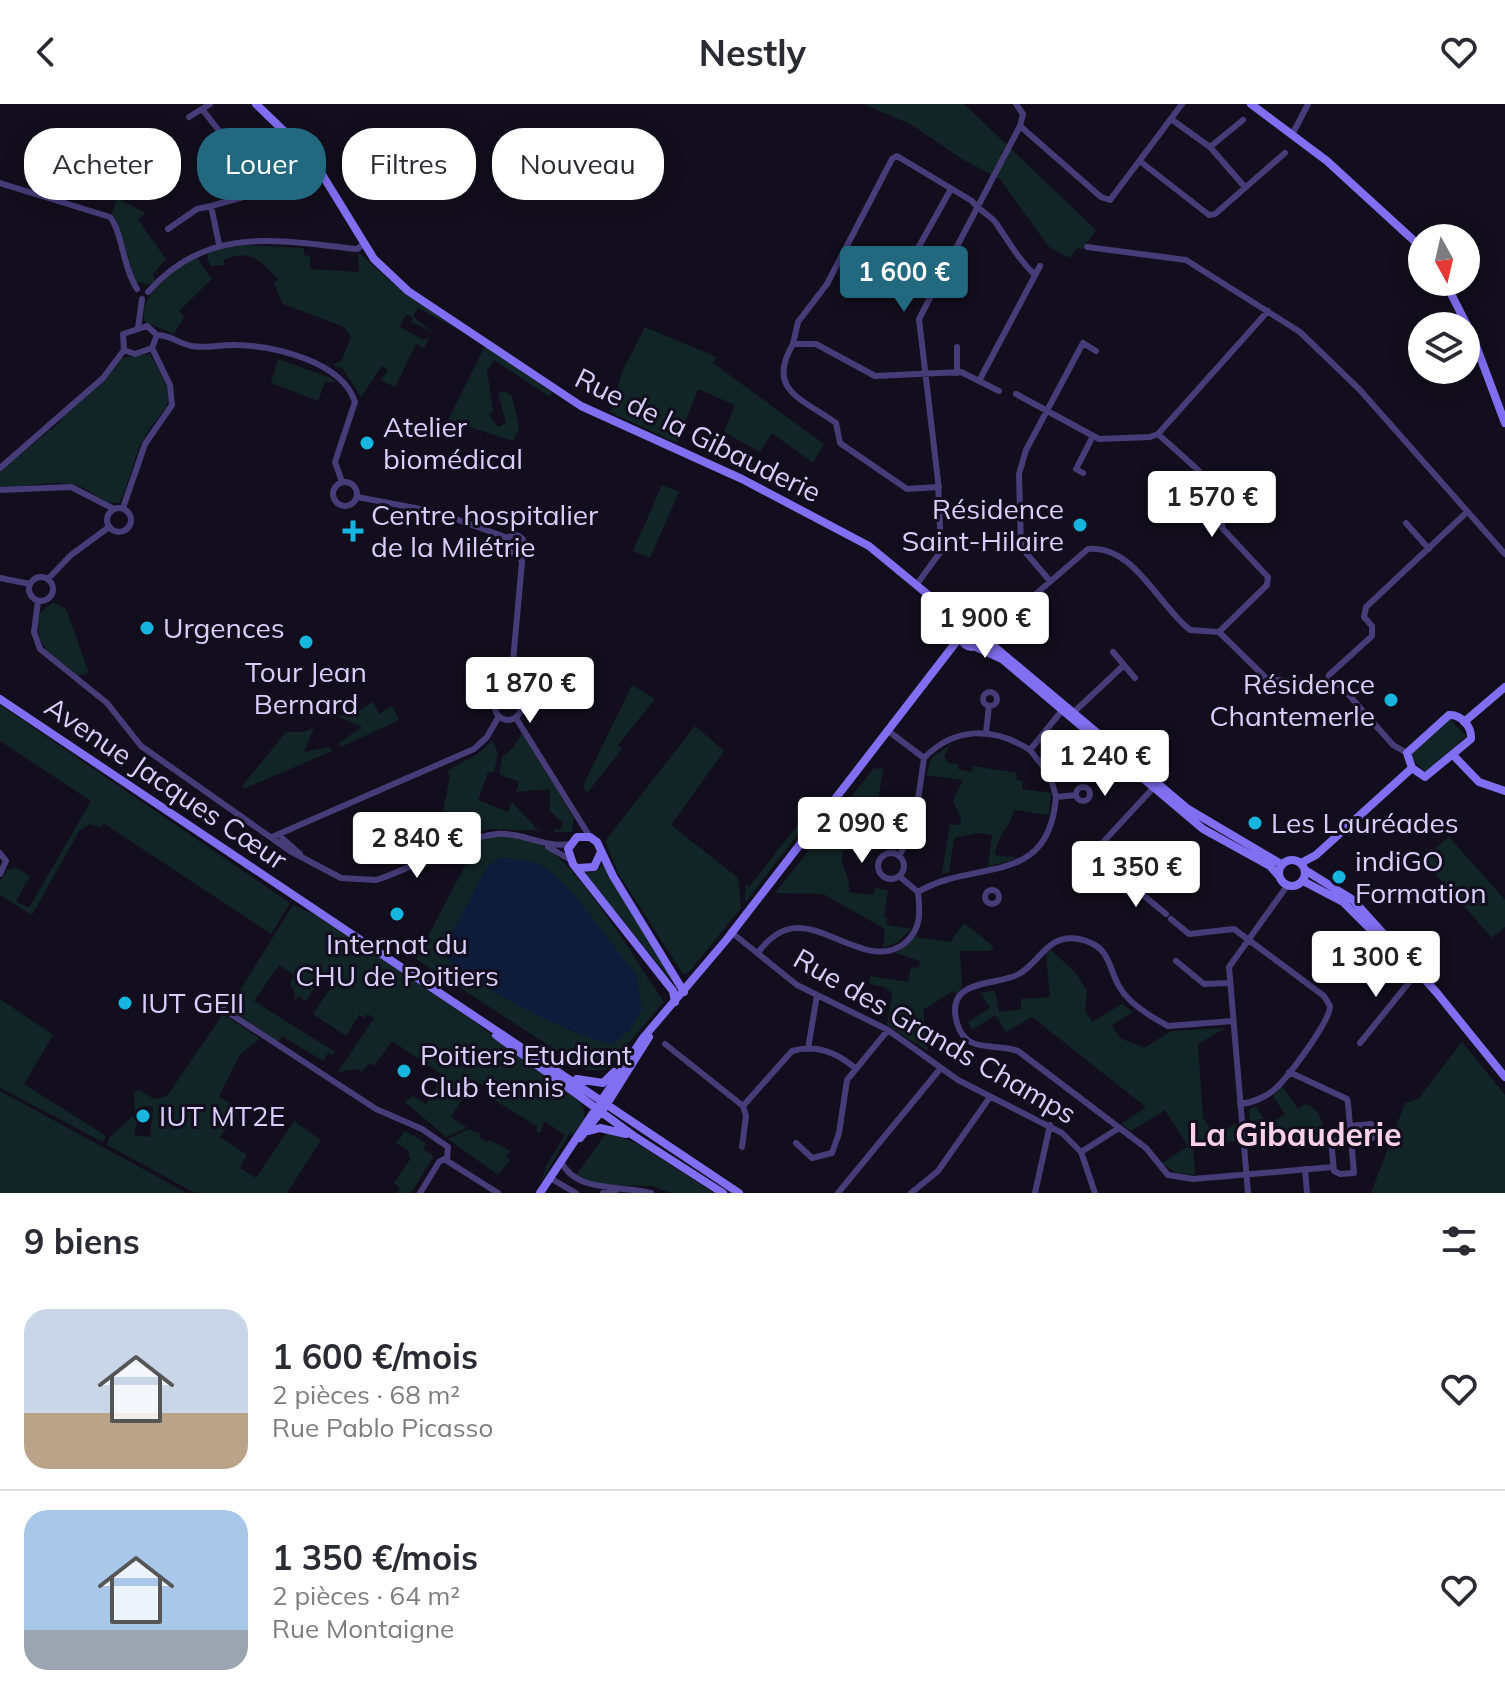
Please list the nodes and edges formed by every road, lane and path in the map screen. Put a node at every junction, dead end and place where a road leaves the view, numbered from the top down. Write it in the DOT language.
graph roads {
  1 [pos="210,104"];
  2 [pos="256,104"];
  3 [pos="1016,104"];
  4 [pos="1182,104"];
  5 [pos="1251,104"];
  6 [pos="1308,104"];
  7 [pos="202,109"];
  8 [pos="189,117"];
  9 [pos="1171,119"];
  10 [pos="1243,120"];
  11 [pos="1020,126"];
  12 [pos="1293,133"];
  13 [pos="1210,147"];
  14 [pos="1285,153"];
  15 [pos="1141,162"];
  16 [pos="0,183"];
  17 [pos="1244,186"];
  18 [pos="951,189"];
  19 [pos="211,206"];
  20 [pos="977,207"];
  21 [pos="354,225"];
  22 [pos="168,229"];
  23 [pos="1408,231"];
  24 [pos="219,244"];
  25 [pos="361,245"];
  26 [pos="347,247"];
  27 [pos="1087,247"];
  28 [pos="1040,266"];
  29 [pos="904,273"];
  30 [pos="1035,275"];
  31 [pos="137,289"];
  32 [pos="148,292"];
  33 [pos="1452,296"];
  34 [pos="142,299"];
  35 [pos="1268,311"];
  36 [pos="138,328"];
  37 [pos="157,335"];
  38 [pos="793,344"];
  39 [pos="957,347"];
  40 [pos="152,348"];
  41 [pos="124,350"];
  42 [pos="1096,351"];
  43 [pos="957,373"];
  44 [pos="924,375"];
  45 [pos="979,381"];
  46 [pos="999,391"];
  47 [pos="1016,394"];
  48 [pos="1047,411"];
  49 [pos="1505,423"];
  50 [pos="1158,434"];
  51 [pos="1093,436"];
  52 [pos="0,468"];
  53 [pos="1083,473"];
  54 [pos="342,482"];
  55 [pos="939,487"];
  56 [pos="0,490"];
  57 [pos="357,497"];
  58 [pos="123,508"];
  59 [pos="114,509"];
  60 [pos="1466,513"];
  61 [pos="1406,523"];
  62 [pos="109,527"];
  63 [pos="508,538"];
  64 [pos="1429,549"];
  65 [pos="519,553"];
  66 [pos="1505,554"];
  67 [pos="0,578"];
  68 [pos="48,579"];
  69 [pos="1050,581"];
  70 [pos="30,584"];
  71 [pos="917,584"];
  72 [pos="38,601"];
  73 [pos="966,626"];
  74 [pos="979,627"];
  75 [pos="1219,632"];
  76 [pos="983,637"];
  77 [pos="962,641"];
  78 [pos="976,647"];
  79 [pos="1113,652"];
  80 [pos="1124,665"];
  81 [pos="1135,678"];
  82 [pos="1328,683"];
  83 [pos="1505,687"];
  84 [pos="510,694"];
  85 [pos="0,699"];
  86 [pos="989,706"];
  87 [pos="1064,708"];
  88 [pos="1074,712"];
  89 [pos="499,716"];
  90 [pos="516,718"];
  91 [pos="1464,722"];
  92 [pos="887,730"];
  93 [pos="986,732"];
  94 [pos="1030,750"];
  95 [pos="1407,753"];
  96 [pos="1453,755"];
  97 [pos="924,758"];
  98 [pos="1412,768"];
  99 [pos="1156,786"];
  100 [pos="1505,791"];
  101 [pos="1076,795"];
  102 [pos="1056,797"];
  103 [pos="577,816"];
  104 [pos="577,837"];
  105 [pos="590,837"];
  106 [pos="278,838"];
  107 [pos="538,841"];
  108 [pos="569,844"];
  109 [pos="601,852"];
  110 [pos="0,853"];
  111 [pos="899,856"];
  112 [pos="569,859"];
  113 [pos="1281,864"];
  114 [pos="1303,867"];
  115 [pos="578,868"];
  116 [pos="989,872"];
  117 [pos="0,874"];
  118 [pos="1278,875"];
  119 [pos="899,876"];
  120 [pos="1303,881"];
  121 [pos="1287,886"];
  122 [pos="992,890"];
  123 [pos="918,892"];
  124 [pos="731,932"];
  125 [pos="1248,940"];
  126 [pos="758,953"];
  127 [pos="645,954"];
  128 [pos="1176,961"];
  129 [pos="1415,975"];
  130 [pos="1229,983"];
  131 [pos="428,985"];
  132 [pos="684,992"];
  133 [pos="817,995"];
  134 [pos="675,1002"];
  135 [pos="223,1009"];
  136 [pos="1233,1021"];
  137 [pos="888,1030"];
  138 [pos="653,1035"];
  139 [pos="1360,1043"];
  140 [pos="665,1044"];
  141 [pos="808,1049"];
  142 [pos="632,1054"];
  143 [pos="856,1069"];
  144 [pos="940,1069"];
  145 [pos="1289,1072"];
  146 [pos="568,1076"];
  147 [pos="1505,1080"];
  148 [pos="990,1097"];
  149 [pos="1240,1104"];
  150 [pos="601,1106"];
  151 [pos="743,1106"];
  152 [pos="1050,1125"];
  153 [pos="1350,1126"];
  154 [pos="1119,1128"];
  155 [pos="585,1134"];
  156 [pos="634,1136"];
  157 [pos="1351,1139"];
  158 [pos="575,1141"];
  159 [pos="796,1143"];
  160 [pos="742,1147"];
  161 [pos="1081,1152"];
  162 [pos="447,1159"];
  163 [pos="561,1161"];
  164 [pos="1333,1167"];
  165 [pos="1305,1169"];
  166 [pos="1246,1174"];
  167 [pos="550,1178"];
  168 [pos="627,1188"];
  169 [pos="420,1193"];
  170 [pos="498,1193"];
  171 [pos="540,1193"];
  172 [pos="576,1193"];
  173 [pos="603,1193"];
  174 [pos="651,1193"];
  175 [pos="723,1193"];
  176 [pos="739,1193"];
  177 [pos="838,1193"];
  178 [pos="911,1193"];
  179 [pos="1035,1193"];
  180 [pos="1095,1193"];
  181 [pos="1248,1193"];
  182 [pos="1307,1193"];
  1 -- 7 [label="street"];
  2 -- 21 [label="street, Rue de la Gibauderie"];
  3 -- 11 [label="street"];
  4 -- 9 [label="street"];
  5 -- 12 [label="street"];
  6 -- 12 [label="street"];
  7 -- 8 [label="street"];
  7 -- 19 [label="street"];
  9 -- 13 [label="street"];
  9 -- 15 [label="street"];
  10 -- 13 [label="street"];
  11 -- 15 [label="street"];
  11 -- 20 [label="street"];
  12 -- 23 [label="street"];
  13 -- 17 [label="street"];
  14 -- 17 [label="street"];
  15 -- 17 [label="street"];
  16 -- 31 [label="street"];
  18 -- 20 [label="street"];
  18 -- 29 [label="street"];
  18 -- 38 [label="street"];
  19 -- 22 [label="street"];
  19 -- 24 [label="street"];
  20 -- 30 [label="street"];
  20 -- 44 [label="street"];
  21 -- 25 [label="street, Rue de la Gibauderie"];
  21 -- 26 [label="street"];
  24 -- 26 [label="street"];
  24 -- 32 [label="street"];
  25 -- 26 [label="street"];
  25 -- 71 [label="street, Rue de la Gibauderie"];
  27 -- 35 [label="street"];
  28 -- 30 [label="street"];
  30 -- 45 [label="street"];
  33 -- 49 [label="street"];
  34 -- 36 [label="street"];
  35 -- 50 [label="street"];
  35 -- 60 [label="street"];
  36 -- 37 [label="street"];
  36 -- 41 [label="street"];
  37 -- 40 [label="street"];
  37 -- 54 [label="street"];
  38 -- 44 [label="street"];
  38 -- 55 [label="street"];
  39 -- 43 [label="street"];
  40 -- 41 [label="street"];
  40 -- 58 [label="street"];
  41 -- 52 [label="street"];
  42 -- 48 [label="street"];
  43 -- 44 [label="street"];
  43 -- 45 [label="street"];
  44 -- 55 [label="street"];
  45 -- 46 [label="street"];
  47 -- 48 [label="street"];
  48 -- 51 [label="street"];
  48 -- 69 [label="street"];
  50 -- 51 [label="street"];
  50 -- 75 [label="street"];
  51 -- 53 [label="street"];
  54 -- 57 [label="street"];
  54 -- 57 [label="street"];
  55 -- 71 [label="street"];
  56 -- 59 [label="street"];
  57 -- 63 [label="street"];
  58 -- 59 [label="street"];
  58 -- 62 [label="street"];
  59 -- 62 [label="street"];
  60 -- 64 [label="street"];
  60 -- 66 [label="street"];
  61 -- 64 [label="street"];
  62 -- 68 [label="street"];
  63 -- 65 [label="street"];
  63 -- 65 [label="street"];
  64 -- 82 [label="street"];
  65 -- 84 [label="street"];
  67 -- 70 [label="street"];
  68 -- 70 [label="street"];
  68 -- 72 [label="street"];
  69 -- 74 [label="street"];
  69 -- 75 [label="street"];
  70 -- 72 [label="street"];
  71 -- 73 [label="street, Rue de la Gibauderie"];
  72 -- 106 [label="street"];
  73 -- 74 [label="street"];
  73 -- 77 [label="street"];
  74 -- 76 [label="street"];
  75 -- 82 [label="street"];
  76 -- 78 [label="street"];
  76 -- 87 [label="street"];
  77 -- 78 [label="street"];
  77 -- 92 [label="street"];
  78 -- 87 [label="street"];
  79 -- 80 [label="street"];
  80 -- 81 [label="street"];
  80 -- 88 [label="street"];
  82 -- 95 [label="street"];
  83 -- 91 [label="street"];
  84 -- 89 [label="street"];
  84 -- 90 [label="street"];
  85 -- 131 [label="street, Avenue Jacques Cœur"];
  86 -- 93 [label="street"];
  87 -- 88 [label="street"];
  87 -- 94 [label="street"];
  87 -- 99 [label="street"];
  88 -- 99 [label="street"];
  89 -- 90 [label="street"];
  89 -- 106 [label="street"];
  90 -- 103 [label="street"];
  91 -- 95 [label="street"];
  91 -- 96 [label="street"];
  92 -- 97 [label="street"];
  92 -- 124 [label="street"];
  93 -- 94 [label="street"];
  93 -- 97 [label="street"];
  94 -- 102 [label="street"];
  95 -- 98 [label="street"];
  96 -- 98 [label="street"];
  96 -- 100 [label="street"];
  97 -- 111 [label="street"];
  98 -- 114 [label="street"];
  99 -- 113 [label="street"];
  99 -- 118 [label="street"];
  99 -- 125 [label="street"];
  101 -- 102 [label="street"];
  102 -- 116 [label="street"];
  103 -- 104 [label="street"];
  103 -- 105 [label="street"];
  104 -- 105 [label="street"];
  104 -- 108 [label="street"];
  105 -- 109 [label="street"];
  106 -- 107 [label="street"];
  107 -- 108 [label="street"];
  107 -- 112 [label="street"];
  108 -- 112 [label="street"];
  109 -- 115 [label="street"];
  109 -- 132 [label="street"];
  110 -- 117 [label="street"];
  111 -- 119 [label="street"];
  111 -- 119 [label="street"];
  112 -- 115 [label="street"];
  113 -- 114 [label="street"];
  113 -- 118 [label="street"];
  114 -- 120 [label="street"];
  114 -- 147 [label="street"];
  115 -- 127 [label="street"];
  116 -- 122 [label="street"];
  116 -- 123 [label="street"];
  118 -- 121 [label="street"];
  119 -- 123 [label="street"];
  120 -- 121 [label="street"];
  120 -- 129 [label="street"];
  121 -- 125 [label="street"];
  123 -- 126 [label="street"];
  124 -- 126 [label="street, Rue des Grands Champs"];
  124 -- 132 [label="street"];
  125 -- 130 [label="street"];
  125 -- 145 [label="street"];
  126 -- 133 [label="street, Rue des Grands Champs"];
  127 -- 132 [label="street"];
  127 -- 134 [label="street"];
  128 -- 130 [label="street"];
  129 -- 139 [label="street"];
  129 -- 147 [label="street"];
  130 -- 136 [label="street"];
  131 -- 146 [label="street, Avenue Jacques Cœur"];
  131 -- 150 [label="street, Avenue Jacques Cœur"];
  132 -- 134 [label="street"];
  133 -- 137 [label="street, Rue des Grands Champs"];
  133 -- 141 [label="street"];
  134 -- 138 [label="street"];
  135 -- 162 [label="street"];
  136 -- 149 [label="street"];
  136 -- 154 [label="street"];
  137 -- 143 [label="street"];
  137 -- 144 [label="street, Rue des Grands Champs"];
  138 -- 142 [label="street"];
  138 -- 150 [label="street"];
  140 -- 151 [label="street"];
  141 -- 143 [label="street"];
  141 -- 151 [label="street"];
  142 -- 146 [label="street"];
  142 -- 150 [label="street"];
  143 -- 159 [label="street"];
  144 -- 148 [label="street, Rue des Grands Champs"];
  144 -- 177 [label="street"];
  145 -- 149 [label="street"];
  145 -- 153 [label="street"];
  146 -- 150 [label="street, Avenue Jacques Cœur"];
  148 -- 152 [label="street, Rue des Grands Champs"];
  148 -- 178 [label="street"];
  149 -- 166 [label="street"];
  150 -- 155 [label="street"];
  150 -- 156 [label="street, Avenue Jacques Cœur"];
  150 -- 158 [label="street"];
  150 -- 176 [label="street, Avenue Jacques Cœur"];
  151 -- 160 [label="street"];
  152 -- 161 [label="street, Rue des Grands Champs"];
  152 -- 179 [label="street"];
  153 -- 157 [label="street"];
  153 -- 157 [label="street"];
  154 -- 161 [label="street"];
  154 -- 166 [label="street"];
  155 -- 156 [label="street"];
  155 -- 158 [label="street"];
  156 -- 175 [label="street, Avenue Jacques Cœur"];
  157 -- 164 [label="street"];
  157 -- 164 [label="street"];
  158 -- 163 [label="street"];
  161 -- 180 [label="street, Rue des Grands Champs"];
  162 -- 169 [label="street"];
  162 -- 170 [label="street"];
  163 -- 167 [label="street"];
  163 -- 168 [label="street"];
  164 -- 165 [label="street"];
  165 -- 166 [label="street"];
  165 -- 182 [label="street"];
  166 -- 181 [label="street"];
  167 -- 171 [label="street"];
  167 -- 172 [label="street"];
  168 -- 173 [label="street"];
  168 -- 174 [label="street"];
}
